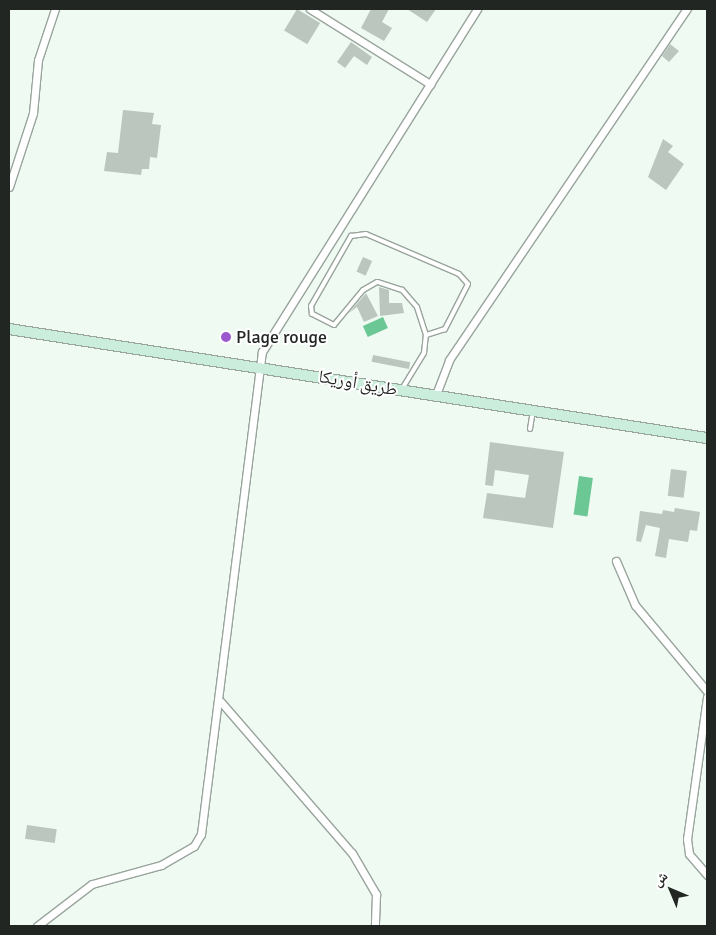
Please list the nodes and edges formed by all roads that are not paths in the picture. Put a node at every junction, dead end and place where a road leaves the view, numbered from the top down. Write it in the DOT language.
graph roads {
  1 [pos="55,9"];
  2 [pos="310,9"];
  3 [pos="477,9"];
  4 [pos="687,9"];
  5 [pos="430,84"];
  6 [pos="9,187"];
  7 [pos="9,329"];
  8 [pos="426,336"];
  9 [pos="261,367"];
  10 [pos="401,391"];
  11 [pos="434,396"];
  12 [pos="533,411"];
  13 [pos="530,429"];
  14 [pos="707,438"];
  15 [pos="616,561"];
  16 [pos="707,691"];
  17 [pos="707,698"];
  18 [pos="221,702"];
  19 [pos="707,875"];
  20 [pos="37,926"];
  21 [pos="375,926"];
  1 -- 6 [label="street"];
  2 -- 5 [label="street"];
  3 -- 5 [label="street"];
  4 -- 11 [label="street"];
  5 -- 9 [label="street"];
  7 -- 9 [label="street, طريق أوريكا"];
  8 -- 8 [label="lane"];
  8 -- 10 [label="lane"];
  9 -- 10 [label="street, طريق أوريكا"];
  9 -- 18 [label="street"];
  10 -- 11 [label="street, طريق أوريكا"];
  11 -- 12 [label="street, طريق أوريكا"];
  12 -- 13 [label="lane"];
  12 -- 14 [label="street, طريق أوريكا"];
  15 -- 16 [label="street"];
  17 -- 19 [label="street"];
  18 -- 20 [label="street"];
  18 -- 21 [label="street"];
}
